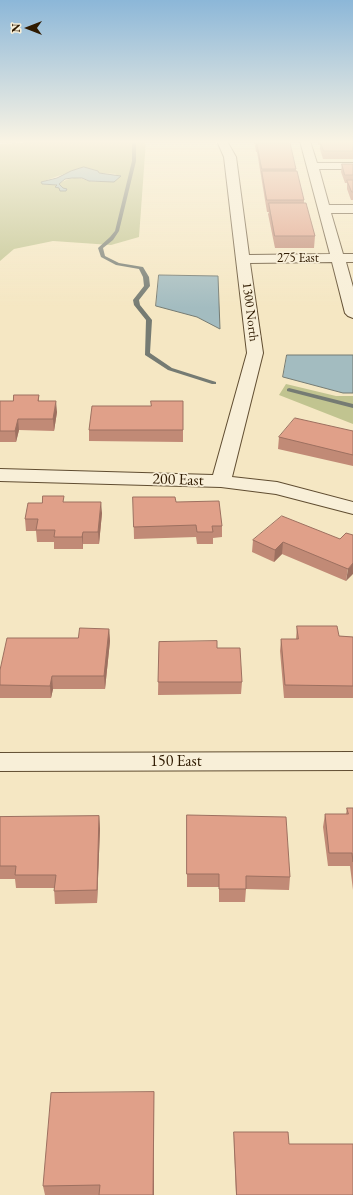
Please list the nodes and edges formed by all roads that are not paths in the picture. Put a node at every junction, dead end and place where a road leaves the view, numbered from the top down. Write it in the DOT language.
graph roads {
  1 [pos="235,197"];
  2 [pos="320,197"];
  3 [pos="323,209"];
  4 [pos="353,209"];
  5 [pos="243,258"];
  6 [pos="337,258"];
  7 [pos="353,258"];
  8 [pos="353,313"];
  9 [pos="0,475"];
  10 [pos="221,481"];
  11 [pos="353,508"];
  12 [pos="353,761"];
  13 [pos="0,762"];
  1 -- 5 [label="street, 1300 North"];
  2 -- 3 [label="street"];
  3 -- 4 [label="street"];
  3 -- 6 [label="street"];
  5 -- 6 [label="street, 275 East"];
  5 -- 10 [label="street, 1300 North"];
  6 -- 7 [label="street, 275 East"];
  6 -- 8 [label="street"];
  9 -- 10 [label="street, 200 East"];
  10 -- 11 [label="street, 200 East"];
  12 -- 13 [label="street, 150 East"];
}
